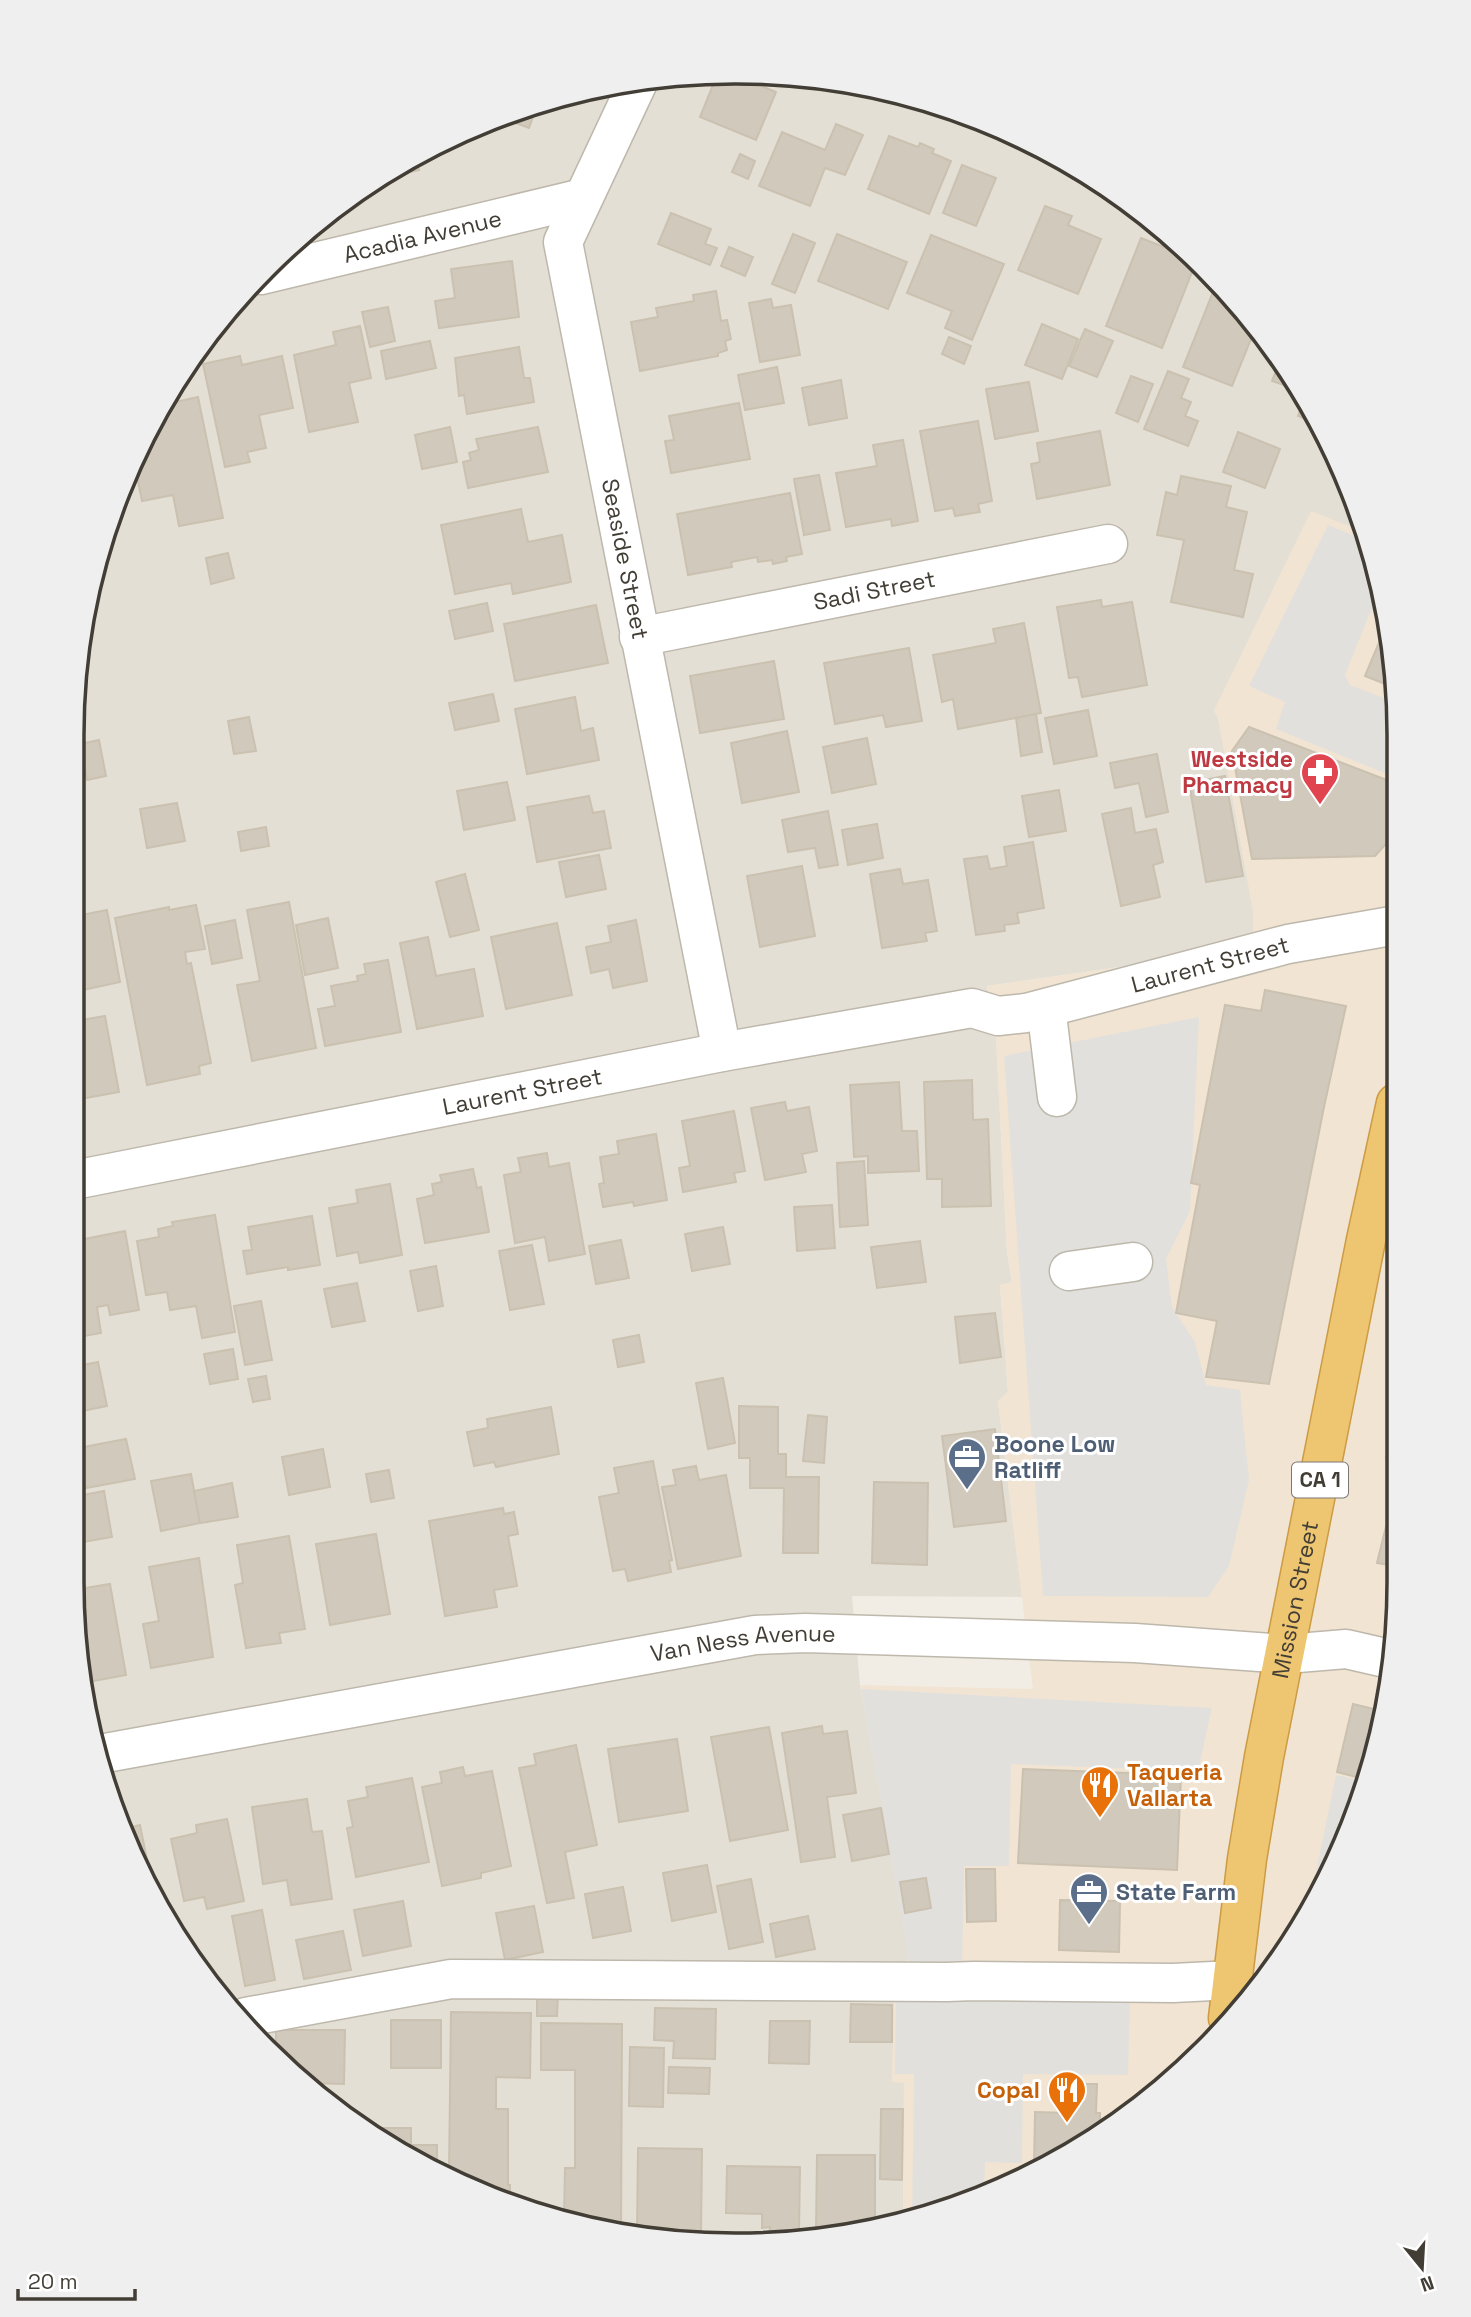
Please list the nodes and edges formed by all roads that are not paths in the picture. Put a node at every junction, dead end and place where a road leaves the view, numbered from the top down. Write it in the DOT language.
graph roads {
  1 [pos="633,93"];
  2 [pos="583,198"];
  3 [pos="280,271"];
  4 [pos="1108,544"];
  5 [pos="639,637"];
  6 [pos="1387,927"];
  7 [pos="1037,1018"];
  8 [pos="722,1052"];
  9 [pos="1057,1097"];
  10 [pos="1387,1144"];
  11 [pos="84,1178"];
  12 [pos="1133,1262"];
  13 [pos="1069,1271"];
  14 [pos="1286,1654"];
  15 [pos="1382,1657"];
  16 [pos="107,1753"];
  17 [pos="1233,1980"];
  18 [pos="1229,2006"];
  19 [pos="251,2016"];
  1 -- 2 [label="street, Seaside Street"];
  2 -- 3 [label="street, Acadia Avenue"];
  2 -- 5 [label="street, Seaside Street"];
  4 -- 5 [label="street, Sadi Street"];
  5 -- 8 [label="street, Seaside Street"];
  6 -- 7 [label="street, Laurent Street"];
  7 -- 8 [label="street, Laurent Street"];
  7 -- 9 [label="street"];
  8 -- 11 [label="street, Laurent Street"];
  10 -- 14 [label="highway, Mission Street / CA 1"];
  12 -- 13 [label="street"];
  14 -- 15 [label="street, Van Ness Avenue"];
  14 -- 16 [label="street, Van Ness Avenue"];
  14 -- 17 [label="highway, Mission Street / CA 1"];
  17 -- 18 [label="highway, Mission Street / CA 1"];
  17 -- 19 [label="street"];
}
